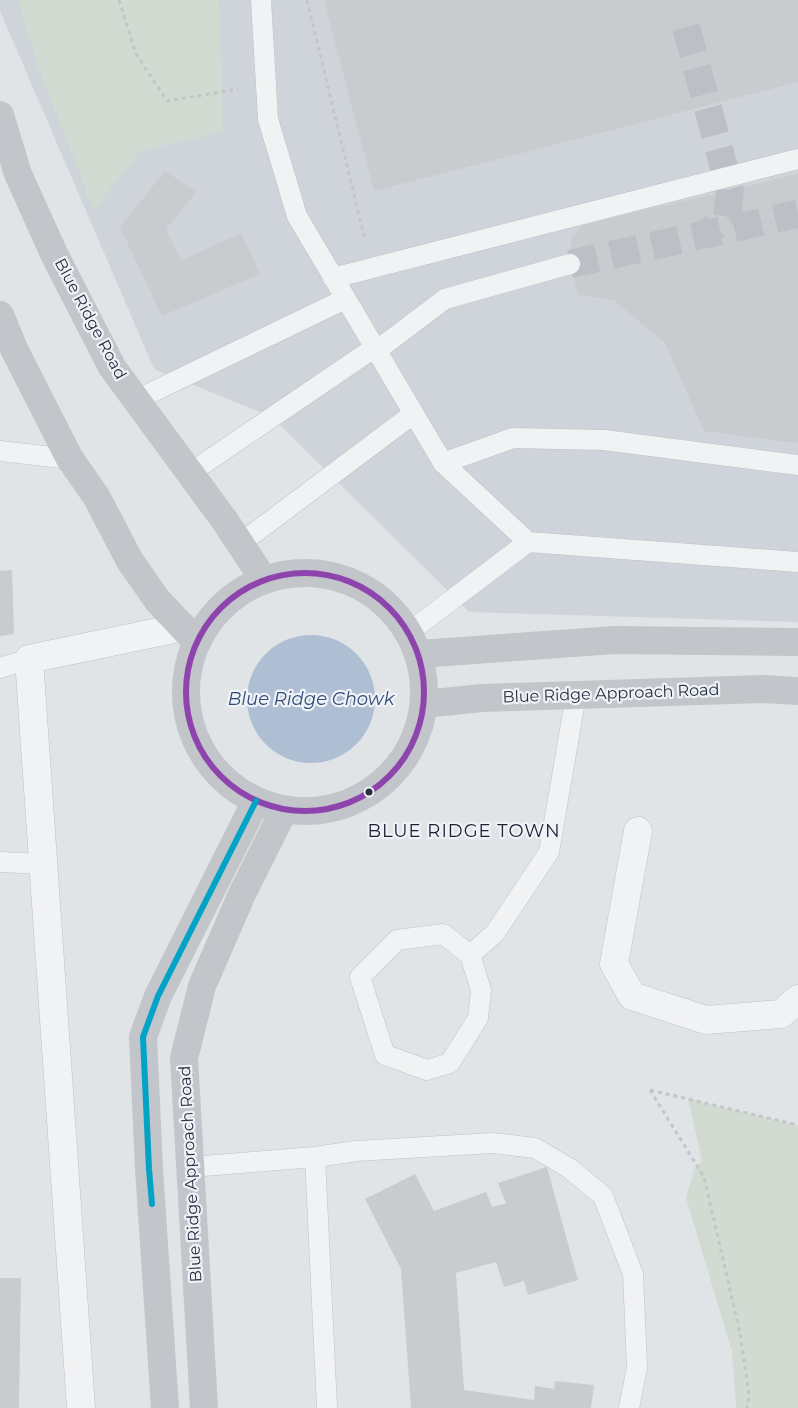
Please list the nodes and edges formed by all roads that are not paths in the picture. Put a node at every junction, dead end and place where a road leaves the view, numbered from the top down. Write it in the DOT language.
graph roads {
  1 [pos="261,0"];
  2 [pos="0,115"];
  3 [pos="798,159"];
  4 [pos="570,264"];
  5 [pos="333,278"];
  6 [pos="345,299"];
  7 [pos="0,315"];
  8 [pos="375,350"];
  9 [pos="136,400"];
  10 [pos="413,414"];
  11 [pos="0,451"];
  12 [pos="70,459"];
  13 [pos="443,463"];
  14 [pos="798,466"];
  15 [pos="190,473"];
  16 [pos="528,542"];
  17 [pos="241,544"];
  18 [pos="798,562"];
  19 [pos="264,580"];
  20 [pos="189,634"];
  21 [pos="798,642"];
  22 [pos="413,644"];
  23 [pos="29,659"];
  24 [pos="0,668"];
  25 [pos="798,691"];
  26 [pos="576,695"];
  27 [pos="424,704"];
  28 [pos="256,801"];
  29 [pos="284,810"];
  30 [pos="638,831"];
  31 [pos="0,862"];
  32 [pos="44,864"];
  33 [pos="470,955"];
  34 [pos="798,999"];
  35 [pos="315,1157"];
  36 [pos="191,1166"];
  37 [pos="198,1299"];
  38 [pos="158,1302"];
  39 [pos="81,1408"];
  40 [pos="165,1408"];
  41 [pos="204,1408"];
  42 [pos="328,1408"];
  43 [pos="629,1408"];
  1 -- 5 [label="lane"];
  2 -- 9 [label="street, Blue Ridge Road"];
  3 -- 5 [label="lane"];
  4 -- 8 [label="lane"];
  5 -- 6 [label="lane"];
  6 -- 8 [label="lane"];
  6 -- 9 [label="lane"];
  7 -- 12 [label="street"];
  8 -- 10 [label="lane"];
  8 -- 15 [label="lane"];
  9 -- 15 [label="street, Blue Ridge Road"];
  10 -- 13 [label="lane"];
  10 -- 17 [label="lane"];
  11 -- 12 [label="lane"];
  12 -- 20 [label="street"];
  13 -- 14 [label="lane"];
  13 -- 16 [label="lane"];
  15 -- 17 [label="street, Blue Ridge Road"];
  16 -- 18 [label="lane"];
  16 -- 22 [label="lane"];
  17 -- 19 [label="street, Blue Ridge Road"];
  19 -- 20 [label="street"];
  19 -- 22 [label="street"];
  20 -- 23 [label="street"];
  20 -- 28 [label="street"];
  21 -- 22 [label="street"];
  22 -- 27 [label="street"];
  23 -- 24 [label="lane"];
  23 -- 32 [label="street"];
  25 -- 26 [label="street, Blue Ridge Approach Road"];
  26 -- 27 [label="street, Blue Ridge Approach Road"];
  26 -- 33 [label="lane"];
  27 -- 29 [label="street"];
  28 -- 29 [label="street"];
  28 -- 38 [label="street"];
  29 -- 36 [label="street, Blue Ridge Approach Road"];
  30 -- 34 [label="street"];
  31 -- 32 [label="lane"];
  32 -- 39 [label="street"];
  33 -- 33 [label="lane"];
  35 -- 36 [label="lane"];
  35 -- 42 [label="lane"];
  35 -- 43 [label="lane"];
  36 -- 37 [label="street, Blue Ridge Approach Road"];
  37 -- 38 [label="street"];
  37 -- 41 [label="street, Blue Ridge Approach Road"];
  38 -- 40 [label="street"];
}
